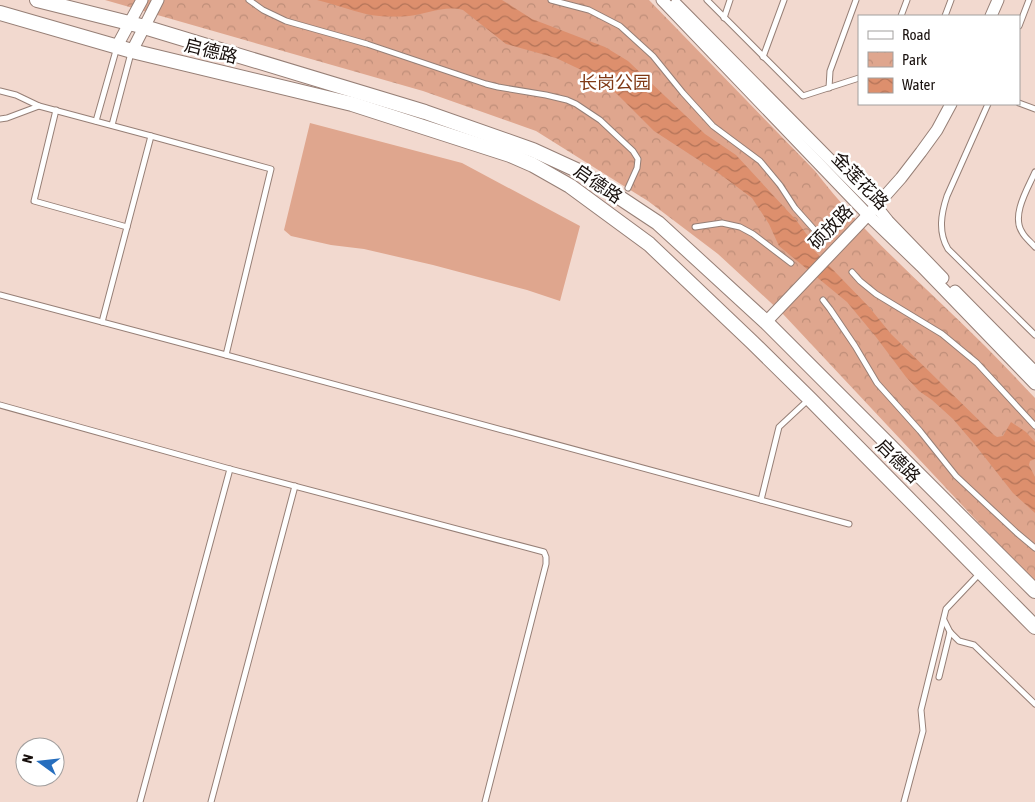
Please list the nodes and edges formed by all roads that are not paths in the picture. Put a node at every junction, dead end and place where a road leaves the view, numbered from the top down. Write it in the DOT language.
graph roads {
  1 [pos="37,0"];
  2 [pos="142,0"];
  3 [pos="158,0"];
  4 [pos="249,0"];
  5 [pos="551,0"];
  6 [pos="662,0"];
  7 [pos="672,0"];
  8 [pos="707,0"];
  9 [pos="730,0"];
  10 [pos="784,0"];
  11 [pos="856,0"];
  12 [pos="907,0"];
  13 [pos="951,0"];
  14 [pos="998,0"];
  15 [pos="1029,0"];
  16 [pos="0,13"];
  17 [pos="902,15"];
  18 [pos="945,15"];
  19 [pos="991,15"];
  20 [pos="724,18"];
  21 [pos="129,23"];
  22 [pos="1020,23"];
  23 [pos="144,27"];
  24 [pos="117,46"];
  25 [pos="132,51"];
  26 [pos="763,57"];
  27 [pos="858,78"];
  28 [pos="829,88"];
  29 [pos="0,91"];
  30 [pos="1020,103"];
  31 [pos="951,105"];
  32 [pos="988,105"];
  33 [pos="39,106"];
  34 [pos="1035,109"];
  35 [pos="56,110"];
  36 [pos="0,119"];
  37 [pos="96,121"];
  38 [pos="112,125"];
  39 [pos="151,136"];
  40 [pos="1035,172"];
  41 [pos="628,188"];
  42 [pos="872,210"];
  43 [pos="695,226"];
  44 [pos="127,227"];
  45 [pos="820,236"];
  46 [pos="1035,247"];
  47 [pos="791,263"];
  48 [pos="852,272"];
  49 [pos="0,295"];
  50 [pos="823,300"];
  51 [pos="102,322"];
  52 [pos="766,322"];
  53 [pos="1035,335"];
  54 [pos="226,355"];
  55 [pos="1030,367"];
  56 [pos="1035,384"];
  57 [pos="810,399"];
  58 [pos="0,405"];
  59 [pos="1035,426"];
  60 [pos="230,469"];
  61 [pos="295,486"];
  62 [pos="761,500"];
  63 [pos="849,524"];
  64 [pos="1035,548"];
  65 [pos="981,572"];
  66 [pos="1035,591"];
  67 [pos="944,620"];
  68 [pos="1035,627"];
  69 [pos="950,632"];
  70 [pos="939,677"];
  71 [pos="1035,704"];
  72 [pos="140,802"];
  73 [pos="212,802"];
  74 [pos="485,802"];
  75 [pos="904,802"];
  1 -- 21 [label="main road, 启德路"];
  2 -- 21 [label="street"];
  3 -- 23 [label="street"];
  4 -- 41 [label="lane"];
  5 -- 45 [label="lane"];
  6 -- 42 [label="street, 金莲花路"];
  7 -- 42 [label="street, 金莲花路"];
  8 -- 20 [label="lane"];
  9 -- 20 [label="lane"];
  10 -- 26 [label="lane"];
  11 -- 28 [label="lane"];
  12 -- 17 [label="lane"];
  13 -- 18 [label="lane"];
  14 -- 19 [label="street"];
  15 -- 22 [label="lane"];
  16 -- 24 [label="main road, 启德路"];
  20 -- 26 [label="lane"];
  21 -- 23 [label="main road, 启德路"];
  21 -- 24 [label="street"];
  23 -- 25 [label="street"];
  23 -- 52 [label="main road, 启德路"];
  24 -- 25 [label="main road, 启德路"];
  24 -- 37 [label="lane"];
  25 -- 38 [label="lane"];
  25 -- 57 [label="main road, 启德路"];
  26 -- 28 [label="lane"];
  27 -- 28 [label="lane"];
  29 -- 33 [label="lane"];
  30 -- 34 [label="lane"];
  31 -- 42 [label="street, 硕放路"];
  32 -- 53 [label="lane"];
  33 -- 35 [label="lane"];
  33 -- 36 [label="lane"];
  35 -- 37 [label="lane"];
  35 -- 44 [label="lane"];
  37 -- 38 [label="lane"];
  38 -- 39 [label="lane"];
  39 -- 44 [label="lane"];
  39 -- 54 [label="lane"];
  40 -- 46 [label="lane"];
  42 -- 52 [label="street, 硕放路"];
  42 -- 55 [label="street, 金莲花路"];
  43 -- 47 [label="lane"];
  44 -- 51 [label="lane"];
  48 -- 59 [label="lane"];
  49 -- 51 [label="lane"];
  50 -- 64 [label="lane"];
  51 -- 54 [label="lane"];
  52 -- 66 [label="main road, 启德路"];
  54 -- 62 [label="lane"];
  55 -- 56 [label="street, 金莲花路"];
  57 -- 62 [label="lane"];
  57 -- 65 [label="main road, 启德路"];
  58 -- 60 [label="lane"];
  60 -- 61 [label="lane"];
  60 -- 72 [label="lane"];
  61 -- 73 [label="lane"];
  61 -- 74 [label="lane"];
  62 -- 63 [label="lane"];
  65 -- 67 [label="lane"];
  65 -- 68 [label="main road, 启德路"];
  67 -- 69 [label="lane"];
  67 -- 75 [label="lane"];
  69 -- 70 [label="lane"];
  69 -- 71 [label="lane"];
}
